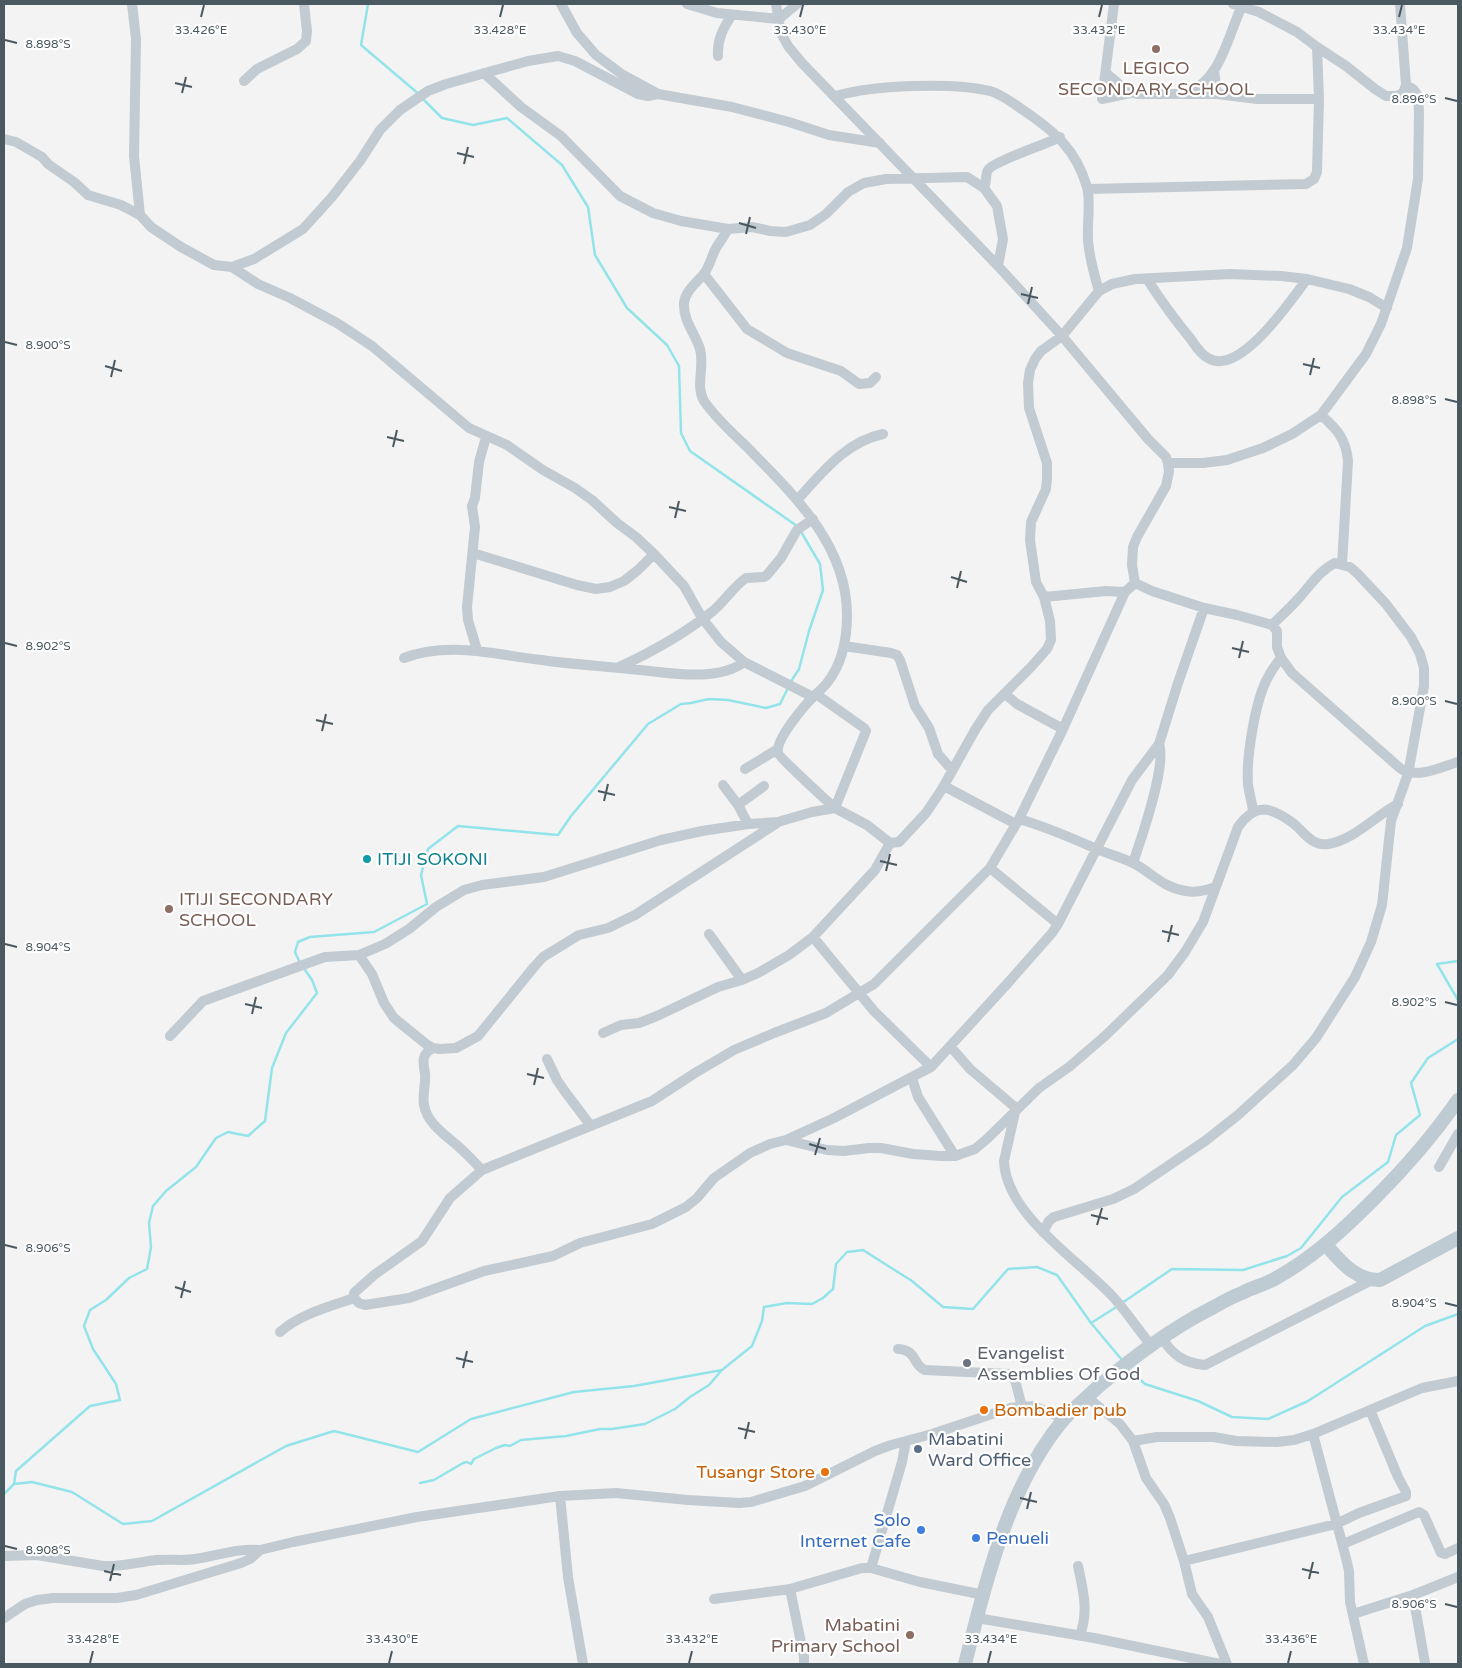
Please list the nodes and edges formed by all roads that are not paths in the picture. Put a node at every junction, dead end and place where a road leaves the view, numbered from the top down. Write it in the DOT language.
graph roads {
  1 [pos="132,4"];
  2 [pos="304,4"];
  3 [pos="561,4"];
  4 [pos="687,4"];
  5 [pos="776,4"];
  6 [pos="796,4"];
  7 [pos="1114,4"];
  8 [pos="1400,4"];
  9 [pos="1237,5"];
  10 [pos="1259,8"];
  11 [pos="732,15"];
  12 [pos="779,19"];
  13 [pos="1318,47"];
  14 [pos="718,56"];
  15 [pos="1214,70"];
  16 [pos="1106,73"];
  17 [pos="484,74"];
  18 [pos="244,80"];
  19 [pos="1406,85"];
  20 [pos="1130,93"];
  21 [pos="658,94"];
  22 [pos="1180,94"];
  23 [pos="1217,94"];
  24 [pos="836,96"];
  25 [pos="1319,99"];
  26 [pos="1060,138"];
  27 [pos="4,139"];
  28 [pos="880,143"];
  29 [pos="913,178"];
  30 [pos="984,188"];
  31 [pos="1088,189"];
  32 [pos="140,215"];
  33 [pos="728,229"];
  34 [pos="998,266"];
  35 [pos="232,267"];
  36 [pos="704,274"];
  37 [pos="1147,279"];
  38 [pos="1307,279"];
  39 [pos="1099,291"];
  40 [pos="1388,308"];
  41 [pos="1062,336"];
  42 [pos="876,377"];
  43 [pos="1321,415"];
  44 [pos="883,434"];
  45 [pos="486,436"];
  46 [pos="1168,463"];
  47 [pos="797,500"];
  48 [pos="805,524"];
  49 [pos="473,553"];
  50 [pos="654,554"];
  51 [pos="1342,565"];
  52 [pos="1136,583"];
  53 [pos="1125,592"];
  54 [pos="1044,598"];
  55 [pos="1204,608"];
  56 [pos="702,618"];
  57 [pos="1272,625"];
  58 [pos="844,646"];
  59 [pos="477,650"];
  60 [pos="404,658"];
  61 [pos="1281,658"];
  62 [pos="744,662"];
  63 [pos="618,668"];
  64 [pos="1005,694"];
  65 [pos="814,696"];
  66 [pos="1063,728"];
  67 [pos="1159,744"];
  68 [pos="778,748"];
  69 [pos="1458,762"];
  70 [pos="745,769"];
  71 [pos="952,770"];
  72 [pos="1408,774"];
  73 [pos="724,785"];
  74 [pos="764,786"];
  75 [pos="944,786"];
  76 [pos="1398,804"];
  77 [pos="738,805"];
  78 [pos="835,808"];
  79 [pos="1254,811"];
  80 [pos="778,822"];
  81 [pos="1018,822"];
  82 [pos="748,824"];
  83 [pos="890,843"];
  84 [pos="1096,848"];
  85 [pos="1133,863"];
  86 [pos="990,868"];
  87 [pos="1216,887"];
  88 [pos="1058,924"];
  89 [pos="709,934"];
  90 [pos="813,937"];
  91 [pos="359,954"];
  92 [pos="742,980"];
  93 [pos="860,993"];
  94 [pos="603,1033"];
  95 [pos="170,1036"];
  96 [pos="950,1046"];
  97 [pos="433,1048"];
  98 [pos="548,1059"];
  99 [pos="930,1067"];
  100 [pos="912,1078"];
  101 [pos="1458,1100"];
  102 [pos="1016,1108"];
  103 [pos="592,1126"];
  104 [pos="1458,1134"];
  105 [pos="786,1140"];
  106 [pos="955,1156"];
  107 [pos="1439,1167"];
  108 [pos="482,1170"];
  109 [pos="1043,1232"];
  110 [pos="1458,1238"];
  111 [pos="1326,1245"];
  112 [pos="1372,1280"];
  113 [pos="354,1298"];
  114 [pos="280,1332"];
  115 [pos="1155,1341"];
  116 [pos="898,1349"];
  117 [pos="1458,1381"];
  118 [pos="1087,1397"];
  119 [pos="1022,1406"];
  120 [pos="1370,1410"];
  121 [pos="1064,1419"];
  122 [pos="1313,1434"];
  123 [pos="906,1441"];
  124 [pos="1133,1441"];
  125 [pos="560,1496"];
  126 [pos="1336,1524"];
  127 [pos="1343,1544"];
  128 [pos="1458,1548"];
  129 [pos="260,1550"];
  130 [pos="4,1556"];
  131 [pos="1184,1561"];
  132 [pos="1078,1566"];
  133 [pos="871,1568"];
  134 [pos="1458,1577"];
  135 [pos="790,1589"];
  136 [pos="984,1595"];
  137 [pos="1413,1595"];
  138 [pos="714,1599"];
  139 [pos="1353,1614"];
  140 [pos="4,1618"];
  141 [pos="977,1618"];
  142 [pos="1080,1635"];
  143 [pos="1426,1663"];
  144 [pos="583,1664"];
  145 [pos="804,1664"];
  146 [pos="965,1664"];
  147 [pos="1220,1664"];
  148 [pos="1227,1664"];
  149 [pos="1364,1664"];
  1 -- 32 [label="street"];
  2 -- 18 [label="street"];
  3 -- 21 [label="street"];
  4 -- 11 [label="street"];
  5 -- 12 [label="street"];
  6 -- 12 [label="street"];
  7 -- 16 [label="street"];
  8 -- 19 [label="street"];
  9 -- 10 [label="street"];
  9 -- 15 [label="street"];
  10 -- 13 [label="street"];
  11 -- 12 [label="street"];
  11 -- 14 [label="street"];
  12 -- 24 [label="street"];
  13 -- 19 [label="street"];
  13 -- 25 [label="street"];
  15 -- 22 [label="street"];
  15 -- 23 [label="street"];
  16 -- 20 [label="street"];
  16 -- 20 [label="street"];
  17 -- 21 [label="street"];
  17 -- 33 [label="street"];
  17 -- 35 [label="street"];
  19 -- 40 [label="street"];
  20 -- 22 [label="street"];
  21 -- 28 [label="street"];
  22 -- 23 [label="street"];
  23 -- 25 [label="street"];
  24 -- 26 [label="street"];
  24 -- 28 [label="street"];
  25 -- 31 [label="street"];
  26 -- 30 [label="street"];
  26 -- 31 [label="street"];
  27 -- 32 [label="street"];
  28 -- 29 [label="street"];
  29 -- 30 [label="street"];
  29 -- 33 [label="street"];
  29 -- 34 [label="street"];
  30 -- 34 [label="street"];
  31 -- 39 [label="street"];
  32 -- 35 [label="street"];
  33 -- 36 [label="street"];
  34 -- 41 [label="street"];
  35 -- 45 [label="street"];
  36 -- 42 [label="street"];
  36 -- 47 [label="street"];
  37 -- 38 [label="street"];
  37 -- 38 [label="street"];
  37 -- 39 [label="street"];
  38 -- 40 [label="street"];
  39 -- 41 [label="street"];
  40 -- 43 [label="street"];
  41 -- 46 [label="street"];
  41 -- 54 [label="street"];
  43 -- 46 [label="street"];
  43 -- 51 [label="street"];
  44 -- 47 [label="street"];
  45 -- 49 [label="street"];
  45 -- 50 [label="street"];
  46 -- 52 [label="street"];
  47 -- 48 [label="street"];
  48 -- 56 [label="street"];
  48 -- 58 [label="street"];
  49 -- 50 [label="street"];
  49 -- 59 [label="street"];
  50 -- 56 [label="street"];
  51 -- 57 [label="street"];
  51 -- 72 [label="street"];
  52 -- 53 [label="street"];
  52 -- 55 [label="street"];
  53 -- 54 [label="street"];
  53 -- 66 [label="street"];
  54 -- 64 [label="street"];
  55 -- 57 [label="street"];
  55 -- 67 [label="street"];
  56 -- 62 [label="street"];
  56 -- 63 [label="street"];
  57 -- 61 [label="street"];
  58 -- 65 [label="street"];
  58 -- 71 [label="street"];
  59 -- 60 [label="street"];
  59 -- 63 [label="street"];
  61 -- 72 [label="street"];
  61 -- 79 [label="street"];
  62 -- 63 [label="street"];
  62 -- 65 [label="street"];
  64 -- 66 [label="street"];
  64 -- 71 [label="street"];
  65 -- 68 [label="street"];
  65 -- 78 [label="street"];
  66 -- 81 [label="street"];
  67 -- 84 [label="street"];
  67 -- 85 [label="street"];
  68 -- 70 [label="street"];
  68 -- 78 [label="street"];
  69 -- 72 [label="street"];
  71 -- 75 [label="street"];
  72 -- 76 [label="street"];
  73 -- 77 [label="street"];
  74 -- 77 [label="street"];
  75 -- 81 [label="street"];
  75 -- 83 [label="street"];
  76 -- 79 [label="street"];
  76 -- 109 [label="street"];
  77 -- 82 [label="street"];
  78 -- 80 [label="street"];
  78 -- 83 [label="street"];
  79 -- 87 [label="street"];
  80 -- 82 [label="street"];
  80 -- 97 [label="street"];
  81 -- 84 [label="street"];
  81 -- 86 [label="street"];
  82 -- 91 [label="street"];
  83 -- 90 [label="street"];
  84 -- 85 [label="street"];
  84 -- 88 [label="street"];
  85 -- 87 [label="street"];
  86 -- 88 [label="street"];
  86 -- 93 [label="street"];
  87 -- 102 [label="street"];
  88 -- 96 [label="street"];
  89 -- 92 [label="street"];
  90 -- 92 [label="street"];
  90 -- 93 [label="street"];
  91 -- 95 [label="street"];
  91 -- 97 [label="street"];
  92 -- 94 [label="street"];
  93 -- 99 [label="street"];
  93 -- 103 [label="street"];
  96 -- 99 [label="street"];
  96 -- 102 [label="street"];
  97 -- 108 [label="street"];
  98 -- 103 [label="street"];
  99 -- 100 [label="street"];
  100 -- 105 [label="street"];
  100 -- 106 [label="street"];
  101 -- 111 [label="main road"];
  102 -- 106 [label="street"];
  102 -- 109 [label="street"];
  103 -- 108 [label="street"];
  104 -- 107 [label="street"];
  105 -- 106 [label="street"];
  105 -- 113 [label="street"];
  108 -- 113 [label="street"];
  109 -- 115 [label="street"];
  110 -- 112 [label="main road"];
  111 -- 112 [label="main road"];
  111 -- 115 [label="main road"];
  112 -- 115 [label="street"];
  113 -- 114 [label="street"];
  115 -- 118 [label="main road"];
  116 -- 119 [label="street"];
  117 -- 120 [label="street"];
  118 -- 121 [label="main road"];
  118 -- 124 [label="street"];
  119 -- 121 [label="street"];
  119 -- 123 [label="street"];
  120 -- 122 [label="street"];
  120 -- 126 [label="street"];
  121 -- 136 [label="main road"];
  122 -- 124 [label="street"];
  122 -- 126 [label="street"];
  123 -- 125 [label="street"];
  123 -- 133 [label="street"];
  124 -- 131 [label="street"];
  125 -- 129 [label="street"];
  125 -- 144 [label="street"];
  126 -- 127 [label="street"];
  126 -- 131 [label="street"];
  127 -- 128 [label="street"];
  127 -- 139 [label="street"];
  129 -- 130 [label="street"];
  129 -- 140 [label="street"];
  131 -- 148 [label="street"];
  132 -- 142 [label="street"];
  133 -- 135 [label="street"];
  133 -- 136 [label="street"];
  134 -- 137 [label="street"];
  135 -- 138 [label="street"];
  135 -- 145 [label="street"];
  136 -- 141 [label="main road"];
  137 -- 139 [label="street"];
  137 -- 143 [label="street"];
  139 -- 149 [label="street"];
  141 -- 142 [label="street"];
  141 -- 146 [label="main road"];
  142 -- 147 [label="street"];
}
